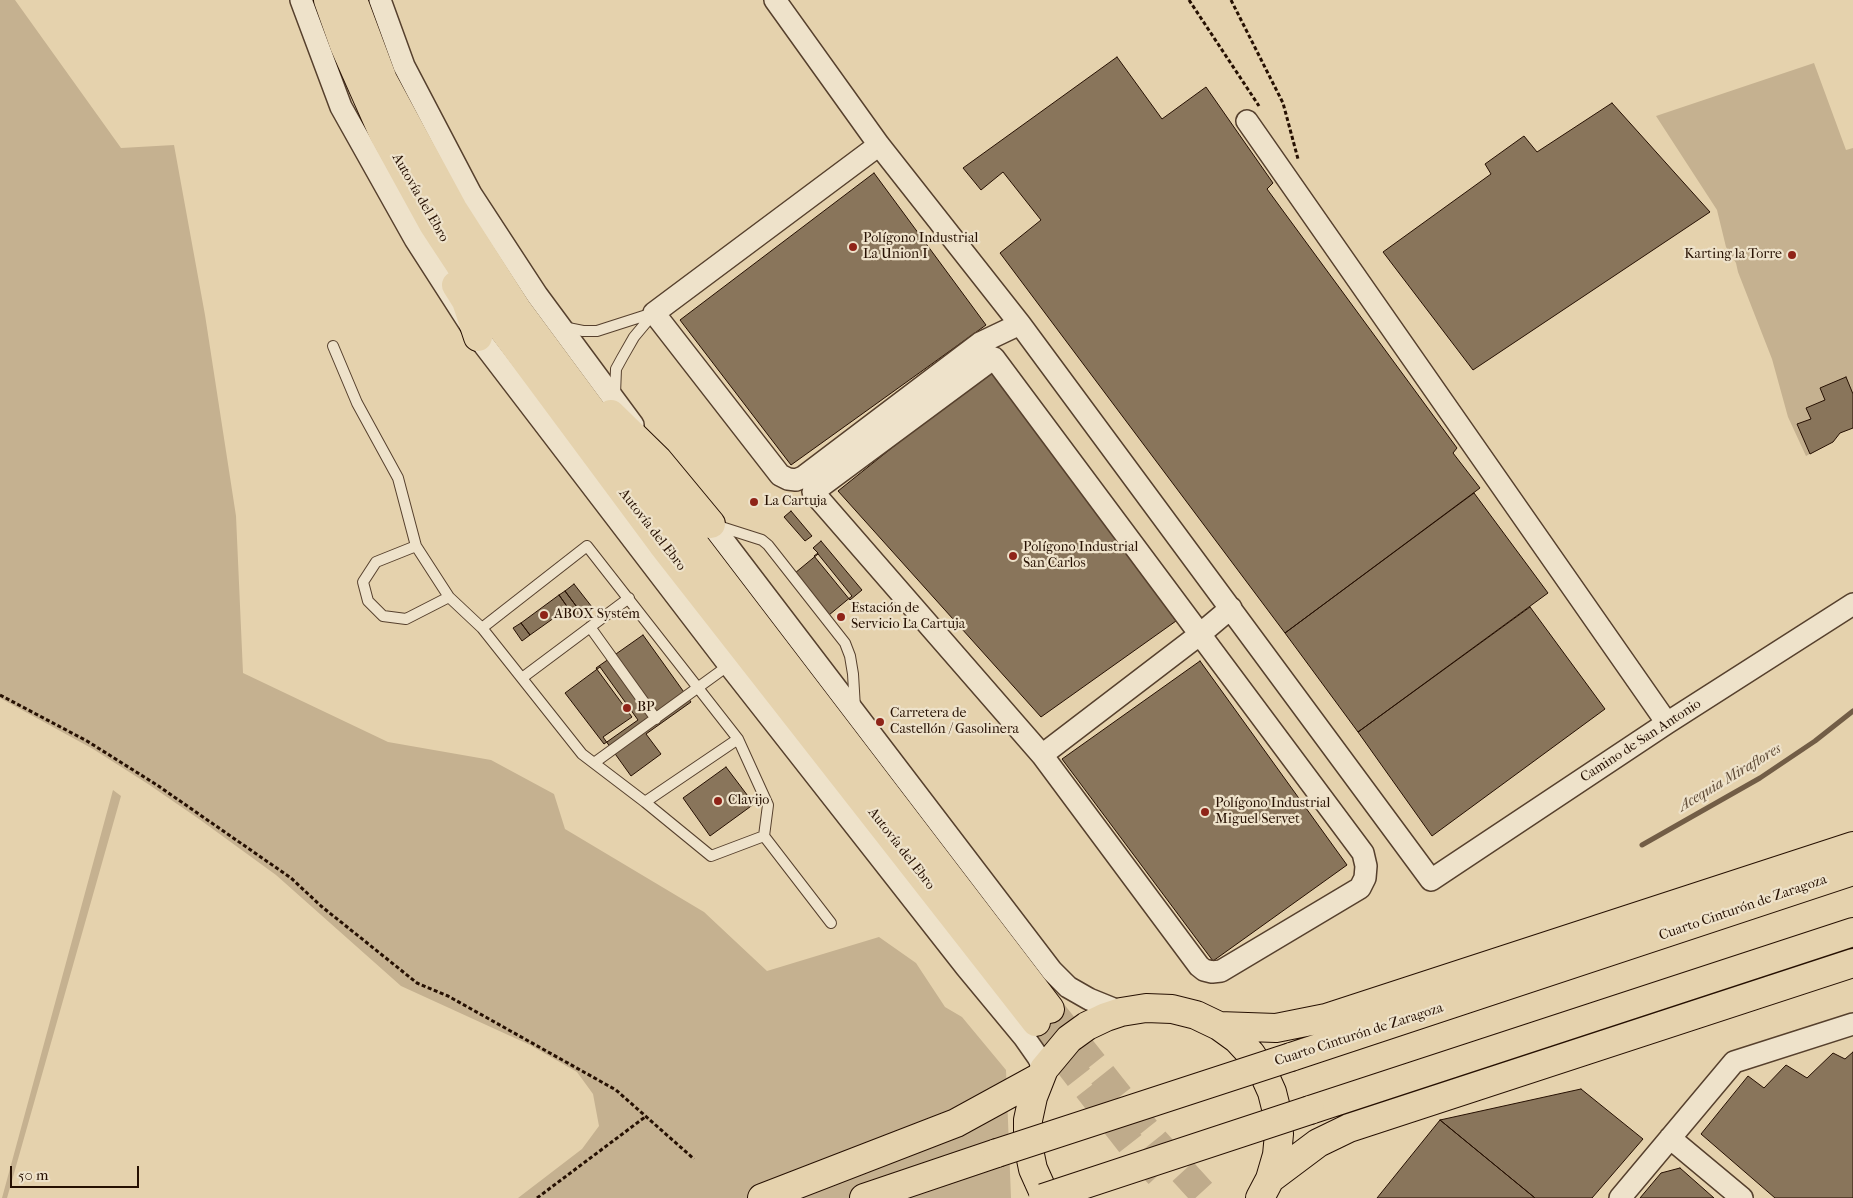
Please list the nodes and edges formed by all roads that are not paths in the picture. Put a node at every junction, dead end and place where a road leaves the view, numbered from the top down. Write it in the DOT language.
graph roads {
  1 [pos="301,0"];
  2 [pos="328,0"];
  3 [pos="353,0"];
  4 [pos="380,0"];
  5 [pos="775,0"];
  6 [pos="1255,117"];
  7 [pos="383,133"];
  8 [pos="879,145"];
  9 [pos="1312,189"];
  10 [pos="654,313"];
  11 [pos="1020,324"];
  12 [pos="562,327"];
  13 [pos="478,337"];
  14 [pos="333,346"];
  15 [pos="551,355"];
  16 [pos="994,358"];
  17 [pos="615,400"];
  18 [pos="658,460"];
  19 [pos="710,524"];
  20 [pos="416,546"];
  21 [pos="448,597"];
  22 [pos="629,598"];
  23 [pos="1853,604"];
  24 [pos="1231,608"];
  25 [pos="590,627"];
  26 [pos="482,628"];
  27 [pos="1199,635"];
  28 [pos="729,665"];
  29 [pos="522,678"];
  30 [pos="698,688"];
  31 [pos="1648,696"];
  32 [pos="855,711"];
  33 [pos="656,719"];
  34 [pos="1667,723"];
  35 [pos="738,739"];
  36 [pos="1042,755"];
  37 [pos="594,763"];
  38 [pos="645,802"];
  39 [pos="764,836"];
  40 [pos="1853,846"];
  41 [pos="1853,871"];
  42 [pos="831,923"];
  43 [pos="1853,932"];
  44 [pos="1853,963"];
  45 [pos="1121,1012"];
  46 [pos="1853,1024"];
  47 [pos="1219,1026"];
  48 [pos="1042,1073"];
  49 [pos="1670,1138"];
  50 [pos="1266,1191"];
  51 [pos="762,1198"];
  52 [pos="864,1198"];
  53 [pos="1045,1198"];
  54 [pos="1620,1198"];
  55 [pos="1742,1198"];
  1 -- 13 [label="street"];
  2 -- 7 [label="highway, Autovía del Ebro"];
  3 -- 15 [label="highway, Autovía del Ebro"];
  4 -- 12 [label="street"];
  5 -- 8 [label="street"];
  6 -- 31 [label="street"];
  7 -- 13 [label="highway"];
  7 -- 15 [label="highway, Autovía del Ebro"];
  8 -- 10 [label="street"];
  8 -- 11 [label="street"];
  9 -- 31 [label="street"];
  10 -- 11 [label="street"];
  10 -- 12 [label="lane"];
  10 -- 17 [label="lane"];
  11 -- 16 [label="street"];
  11 -- 24 [label="street"];
  12 -- 17 [label="street"];
  13 -- 28 [label="street"];
  14 -- 20 [label="lane"];
  15 -- 18 [label="highway"];
  16 -- 27 [label="street"];
  16 -- 36 [label="street"];
  17 -- 18 [label="street"];
  18 -- 19 [label="highway"];
  19 -- 32 [label="street"];
  19 -- 32 [label="lane"];
  20 -- 21 [label="lane"];
  20 -- 21 [label="lane"];
  21 -- 26 [label="lane"];
  22 -- 25 [label="lane"];
  22 -- 26 [label="lane"];
  22 -- 30 [label="lane"];
  23 -- 34 [label="street, Camino de San Antonio"];
  24 -- 27 [label="street"];
  24 -- 34 [label="street, Camino de San Antonio"];
  25 -- 29 [label="lane"];
  25 -- 33 [label="lane"];
  26 -- 29 [label="lane"];
  27 -- 36 [label="street"];
  27 -- 36 [label="street"];
  28 -- 30 [label="lane"];
  28 -- 48 [label="street"];
  29 -- 37 [label="lane"];
  30 -- 33 [label="lane"];
  30 -- 35 [label="lane"];
  31 -- 34 [label="street"];
  32 -- 45 [label="street"];
  33 -- 37 [label="lane"];
  35 -- 38 [label="lane"];
  35 -- 39 [label="lane"];
  37 -- 38 [label="lane"];
  38 -- 39 [label="lane"];
  39 -- 42 [label="lane"];
  40 -- 47 [label="highway"];
  41 -- 52 [label="highway, Cuarto Cinturón de Zaragoza, bridge"];
  43 -- 53 [label="highway, bridge"];
  44 -- 50 [label="highway"];
  45 -- 47 [label="highway"];
  45 -- 48 [label="highway"];
  46 -- 49 [label="street"];
  47 -- 50 [label="highway"];
  48 -- 51 [label="highway"];
  48 -- 53 [label="highway"];
  49 -- 54 [label="street"];
  49 -- 55 [label="street"];
}
